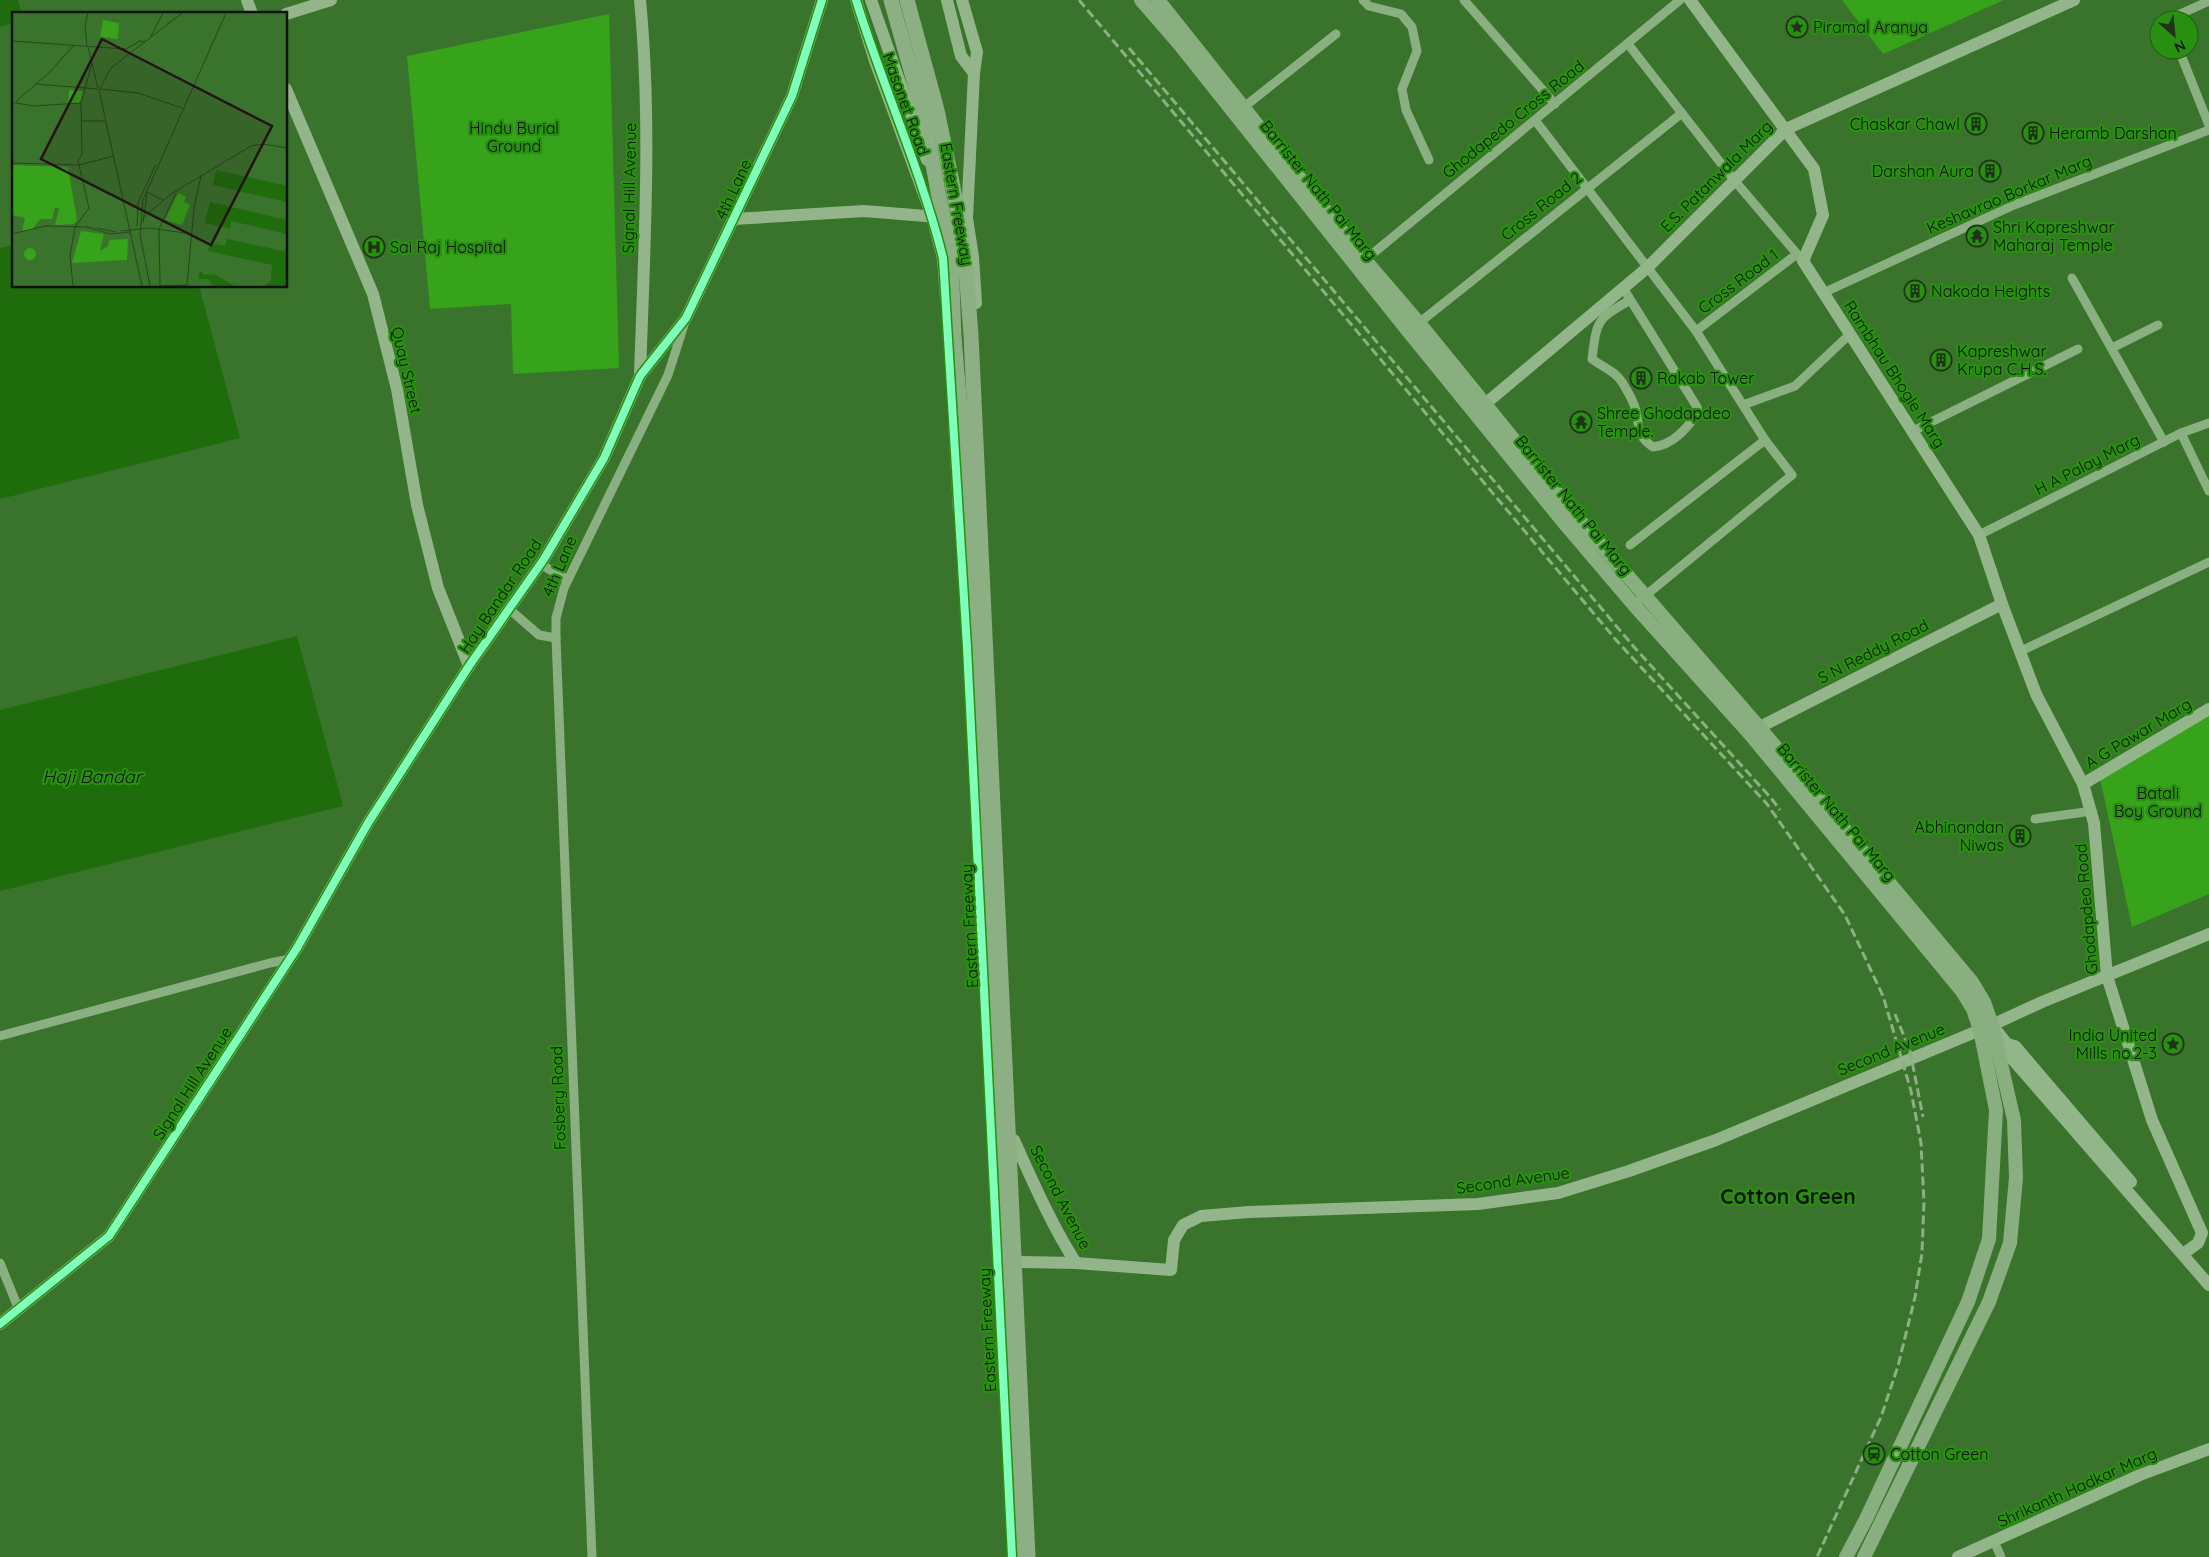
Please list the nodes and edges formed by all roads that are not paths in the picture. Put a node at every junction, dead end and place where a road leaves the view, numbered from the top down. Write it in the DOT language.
graph roads {
  1 [pos="246,0"];
  2 [pos="331,0"];
  3 [pos="640,0"];
  4 [pos="822,0"];
  5 [pos="856,0"];
  6 [pos="871,0"];
  7 [pos="891,0"];
  8 [pos="907,0"];
  9 [pos="947,0"];
  10 [pos="962,0"];
  11 [pos="1141,0"];
  12 [pos="1158,0"];
  13 [pos="1363,0"];
  14 [pos="1464,0"];
  15 [pos="1680,0"];
  16 [pos="1690,0"];
  17 [pos="2074,0"];
  18 [pos="2209,2"];
  19 [pos="2190,10"];
  20 [pos="251,12"];
  21 [pos="288,13"];
  22 [pos="1336,34"];
  23 [pos="1628,44"];
  24 [pos="2183,60"];
  25 [pos="974,73"];
  26 [pos="288,94"];
  27 [pos="1555,104"];
  28 [pos="1244,107"];
  29 [pos="1682,113"];
  30 [pos="1535,120"];
  31 [pos="2209,125"];
  32 [pos="1786,129"];
  33 [pos="2209,130"];
  34 [pos="1429,160"];
  35 [pos="1734,180"];
  36 [pos="1587,188"];
  37 [pos="932,216"];
  38 [pos="967,218"];
  39 [pos="734,219"];
  40 [pos="1800,258"];
  41 [pos="1365,260"];
  42 [pos="1647,268"];
  43 [pos="2072,278"];
  44 [pos="1380,286"];
  45 [pos="1823,293"];
  46 [pos="1626,294"];
  47 [pos="686,318"];
  48 [pos="1419,323"];
  49 [pos="2158,325"];
  50 [pos="1696,331"];
  51 [pos="1850,334"];
  52 [pos="2112,348"];
  53 [pos="2078,349"];
  54 [pos="640,376"];
  55 [pos="1743,405"];
  56 [pos="1480,408"];
  57 [pos="2209,423"];
  58 [pos="1913,431"];
  59 [pos="2181,433"];
  60 [pos="1765,440"];
  61 [pos="2164,442"];
  62 [pos="2209,491"];
  63 [pos="1979,535"];
  64 [pos="1630,545"];
  65 [pos="2209,562"];
  66 [pos="540,564"];
  67 [pos="568,580"];
  68 [pos="1645,595"];
  69 [pos="2002,604"];
  70 [pos="1634,605"];
  71 [pos="509,609"];
  72 [pos="556,638"];
  73 [pos="2021,650"];
  74 [pos="469,666"];
  75 [pos="2209,709"];
  76 [pos="1754,729"];
  77 [pos="2084,784"];
  78 [pos="2092,811"];
  79 [pos="2035,819"];
  80 [pos="368,823"];
  81 [pos="2209,934"];
  82 [pos="290,960"];
  83 [pos="2107,976"];
  84 [pos="1986,1027"];
  85 [pos="0,1036"];
  86 [pos="991,1139"];
  87 [pos="1014,1140"];
  88 [pos="2186,1252"];
  89 [pos="1021,1262"];
  90 [pos="0,1263"];
  91 [pos="1076,1263"];
  92 [pos="2209,1272"];
  93 [pos="2209,1285"];
  94 [pos="19,1310"];
  95 [pos="0,1324"];
  96 [pos="2209,1449"];
  97 [pos="1994,1541"];
  98 [pos="592,1557"];
  99 [pos="1012,1557"];
  100 [pos="1016,1557"];
  101 [pos="1028,1557"];
  102 [pos="1033,1557"];
  103 [pos="1846,1557"];
  104 [pos="1864,1557"];
  105 [pos="1958,1557"];
  106 [pos="2001,1557"];
  1 -- 20 [label="street"];
  2 -- 21 [label="street"];
  3 -- 54 [label="street, Signal Hill Avenue"];
  4 -- 39 [label="street, 4th Lane"];
  5 -- 37 [label="street, Masonet Road"];
  6 -- 38 [label="street"];
  7 -- 100 [label="highway, Eastern Freeway, bridge"];
  8 -- 101 [label="highway, Eastern Freeway, bridge"];
  9 -- 25 [label="street"];
  10 -- 25 [label="street"];
  11 -- 44 [label="main road, Barrister Nath Pai Marg"];
  12 -- 28 [label="main road, Barrister Nath Pai Marg"];
  13 -- 34 [label="street"];
  14 -- 27 [label="street"];
  15 -- 23 [label="street, Ghodapedo Cross Road"];
  16 -- 32 [label="street"];
  17 -- 32 [label="street, E.S. Patanwala Marg"];
  18 -- 19 [label="street"];
  22 -- 28 [label="street"];
  23 -- 27 [label="street, Ghodapedo Cross Road"];
  23 -- 29 [label="street"];
  24 -- 31 [label="street"];
  25 -- 38 [label="street"];
  26 -- 74 [label="street, Quay Street"];
  27 -- 30 [label="street, Ghodapedo Cross Road"];
  28 -- 41 [label="main road, Barrister Nath Pai Marg"];
  29 -- 35 [label="street"];
  29 -- 36 [label="street, Cross Road 2"];
  30 -- 36 [label="street"];
  30 -- 41 [label="street, Ghodapedo Cross Road"];
  32 -- 35 [label="street, E.S. Patanwala Marg"];
  32 -- 40 [label="street"];
  33 -- 45 [label="street, Keshavrao Borkar Marg"];
  35 -- 40 [label="street"];
  35 -- 42 [label="street, E.S. Patanwala Marg"];
  36 -- 42 [label="street"];
  36 -- 48 [label="street, Cross Road 2"];
  37 -- 38 [label="street"];
  37 -- 39 [label="street"];
  37 -- 86 [label="street, Masonet Road"];
  38 -- 87 [label="street"];
  39 -- 47 [label="street, 4th Lane"];
  40 -- 45 [label="street, Rambhau Bhogle Marg"];
  40 -- 50 [label="street, Cross Road 1"];
  41 -- 44 [label="main road, Barrister Nath Pai Marg"];
  42 -- 46 [label="street, E.S. Patanwala Marg"];
  42 -- 50 [label="street"];
  43 -- 52 [label="street"];
  44 -- 48 [label="main road, Barrister Nath Pai Marg"];
  44 -- 56 [label="main road, Barrister Nath Pai Marg"];
  45 -- 51 [label="street, Rambhau Bhogle Marg"];
  46 -- 46 [label="street"];
  46 -- 56 [label="street, E.S. Patanwala Marg"];
  47 -- 54 [label="street, 4th Lane"];
  47 -- 67 [label="street, 4th Lane"];
  48 -- 56 [label="main road, Barrister Nath Pai Marg"];
  49 -- 52 [label="street"];
  50 -- 55 [label="street"];
  51 -- 55 [label="street"];
  51 -- 58 [label="street, Rambhau Bhogle Marg"];
  52 -- 61 [label="street"];
  53 -- 58 [label="street"];
  54 -- 66 [label="street, Hay Bandar Road"];
  55 -- 60 [label="street"];
  56 -- 68 [label="main road, Barrister Nath Pai Marg"];
  56 -- 70 [label="main road, Barrister Nath Pai Marg"];
  57 -- 59 [label="street, H A Palay Marg"];
  58 -- 63 [label="street, Rambhau Bhogle Marg"];
  59 -- 61 [label="street, H A Palay Marg"];
  59 -- 62 [label="street"];
  60 -- 64 [label="street"];
  60 -- 68 [label="street"];
  61 -- 63 [label="street, H A Palay Marg"];
  63 -- 69 [label="street, Rambhau Bhogle Marg"];
  65 -- 73 [label="street"];
  66 -- 67 [label="street"];
  66 -- 71 [label="street, Hay Bandar Road"];
  67 -- 72 [label="street, 4th Lane"];
  68 -- 70 [label="street"];
  68 -- 76 [label="main road, Barrister Nath Pai Marg"];
  69 -- 73 [label="street, Rambhau Bhogle Marg"];
  69 -- 76 [label="street, S N Reddy Road"];
  70 -- 76 [label="main road, Barrister Nath Pai Marg"];
  71 -- 72 [label="street"];
  71 -- 74 [label="street, Hay Bandar Road"];
  72 -- 98 [label="street, Fosbery Road"];
  73 -- 77 [label="street, Rambhau Bhogle Marg"];
  74 -- 80 [label="street, Hay Bandar Road"];
  75 -- 77 [label="street, A G Pawar Marg"];
  76 -- 84 [label="main road, Barrister Nath Pai Marg"];
  77 -- 78 [label="street, Ghodapdeo Road"];
  78 -- 79 [label="street"];
  78 -- 83 [label="street, Ghodapdeo Road"];
  80 -- 82 [label="street, Signal Hill Avenue"];
  81 -- 83 [label="street"];
  82 -- 85 [label="street"];
  82 -- 94 [label="street, Signal Hill Avenue"];
  83 -- 84 [label="street"];
  83 -- 88 [label="street, Ghodapdeo Road"];
  84 -- 88 [label="street"];
  84 -- 91 [label="street, Second Avenue"];
  84 -- 103 [label="main road"];
  84 -- 104 [label="main road"];
  86 -- 87 [label="street, Second Avenue"];
  86 -- 99 [label="street, Masonet Road"];
  87 -- 89 [label="street"];
  87 -- 91 [label="street, Second Avenue"];
  88 -- 92 [label="street"];
  88 -- 93 [label="street"];
  89 -- 91 [label="street, Second Avenue"];
  89 -- 102 [label="street"];
  90 -- 94 [label="street"];
  94 -- 95 [label="street, Signal Hill Avenue"];
  96 -- 97 [label="street, Shrikanth Hadkar Marg"];
  97 -- 105 [label="street, Shrikanth Hadkar Marg"];
  97 -- 106 [label="street"];
}
